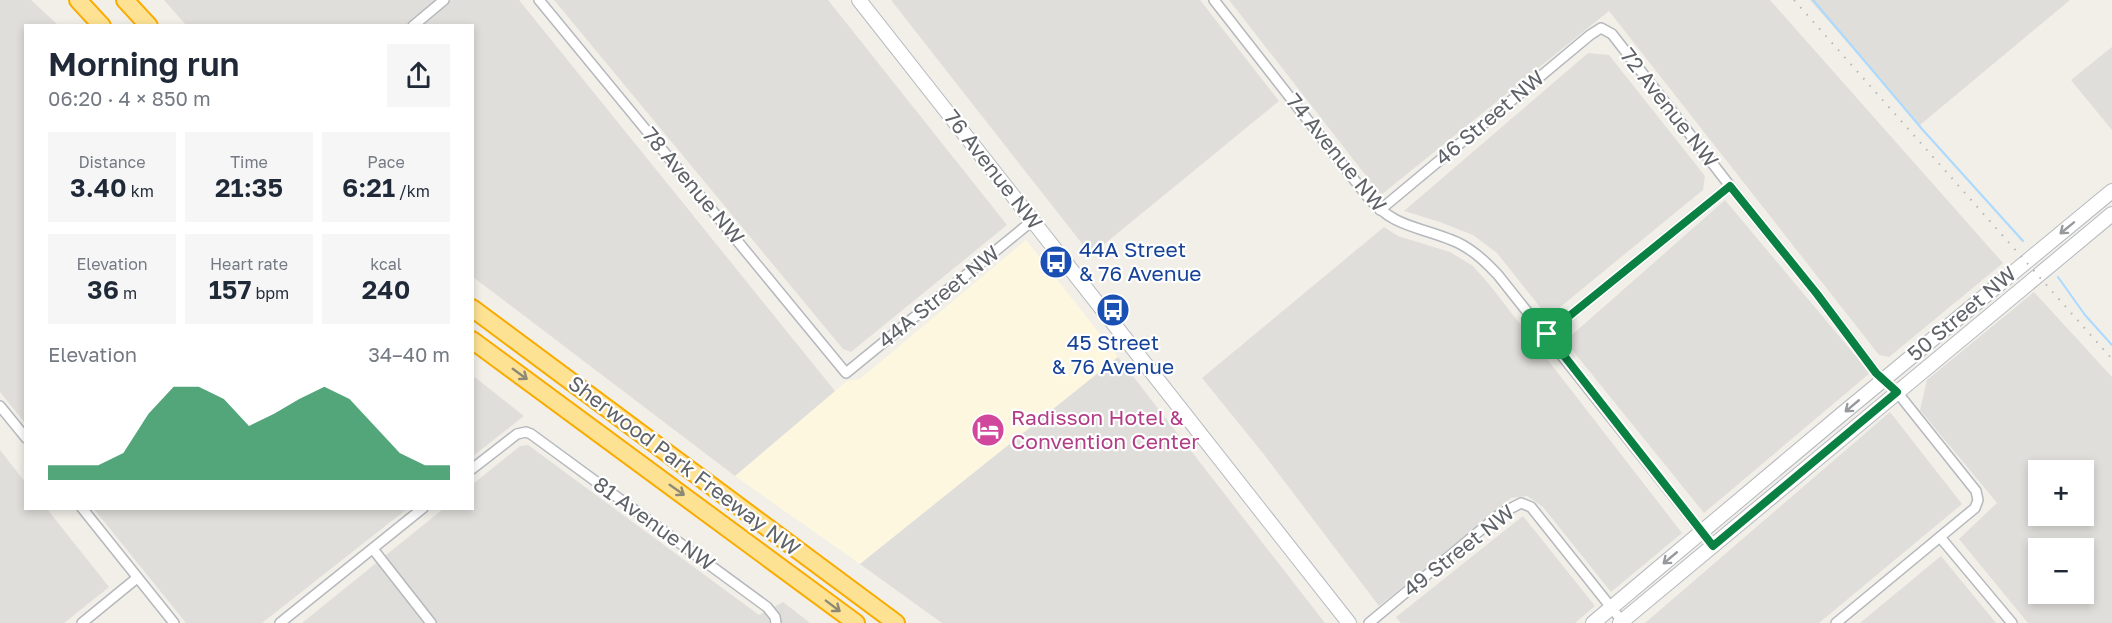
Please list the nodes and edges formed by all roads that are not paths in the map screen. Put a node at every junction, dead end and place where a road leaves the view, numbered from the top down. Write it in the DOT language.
graph roads {
  1 [pos="78,0"];
  2 [pos="444,0"];
  3 [pos="538,0"];
  4 [pos="859,0"];
  5 [pos="1214,0"];
  6 [pos="127,2"];
  7 [pos="100,24"];
  8 [pos="147,24"];
  9 [pos="415,24"];
  10 [pos="1601,28"];
  11 [pos="1730,186"];
  12 [pos="2112,191"];
  13 [pos="1380,210"];
  14 [pos="2112,214"];
  15 [pos="1032,221"];
  16 [pos="474,309"];
  17 [pos="1547,334"];
  18 [pos="474,341"];
  19 [pos="846,373"];
  20 [pos="1882,380"];
  21 [pos="1897,392"];
  22 [pos="0,406"];
  23 [pos="24,436"];
  24 [pos="474,468"];
  25 [pos="84,510"];
  26 [pos="421,510"];
  27 [pos="1702,531"];
  28 [pos="1940,537"];
  29 [pos="1713,546"];
  30 [pos="372,549"];
  31 [pos="137,578"];
  32 [pos="1611,608"];
  33 [pos="776,622"];
  34 [pos="1621,622"];
  35 [pos="82,623"];
  36 [pos="174,623"];
  37 [pos="279,623"];
  38 [pos="431,623"];
  39 [pos="856,623"];
  40 [pos="896,623"];
  41 [pos="1349,623"];
  42 [pos="1369,623"];
  43 [pos="1593,623"];
  44 [pos="1836,623"];
  45 [pos="2012,623"];
  1 -- 7 [label="highway"];
  2 -- 9 [label="street"];
  3 -- 19 [label="street, 78 Avenue NW"];
  4 -- 15 [label="main road, 76 Avenue NW"];
  5 -- 13 [label="street, 74 Avenue NW"];
  6 -- 8 [label="highway"];
  10 -- 11 [label="street, 72 Avenue NW"];
  10 -- 13 [label="street, 46 Street NW"];
  11 -- 17 [label="street"];
  11 -- 20 [label="street, 72 Avenue NW"];
  12 -- 20 [label="main road, 50 Street NW, one-way"];
  13 -- 17 [label="street, 74 Avenue NW"];
  14 -- 21 [label="main road, 50 Street NW"];
  15 -- 19 [label="street, 44A Street NW"];
  15 -- 41 [label="main road, 76 Avenue NW"];
  16 -- 40 [label="highway, Sherwood Park Freeway NW"];
  17 -- 27 [label="street, 74 Avenue NW"];
  18 -- 39 [label="highway, Sherwood Park Freeway NW, one-way"];
  20 -- 21 [label="street, 72 Avenue NW"];
  20 -- 27 [label="main road, 50 Street NW, one-way"];
  21 -- 28 [label="street, 72 Avenue NW"];
  21 -- 29 [label="main road, 50 Street NW"];
  22 -- 23 [label="street"];
  24 -- 33 [label="street, 81 Avenue NW"];
  25 -- 31 [label="street"];
  26 -- 30 [label="street"];
  27 -- 29 [label="street, 74 Avenue NW"];
  27 -- 32 [label="main road, 50 Street NW, one-way"];
  28 -- 44 [label="street"];
  28 -- 45 [label="street"];
  29 -- 34 [label="main road, 50 Street NW"];
  30 -- 37 [label="street"];
  30 -- 38 [label="street"];
  31 -- 35 [label="street"];
  31 -- 36 [label="street"];
  32 -- 34 [label="street"];
  32 -- 42 [label="street, 49 Street NW"];
  32 -- 43 [label="main road, 50 Street NW"];
}
